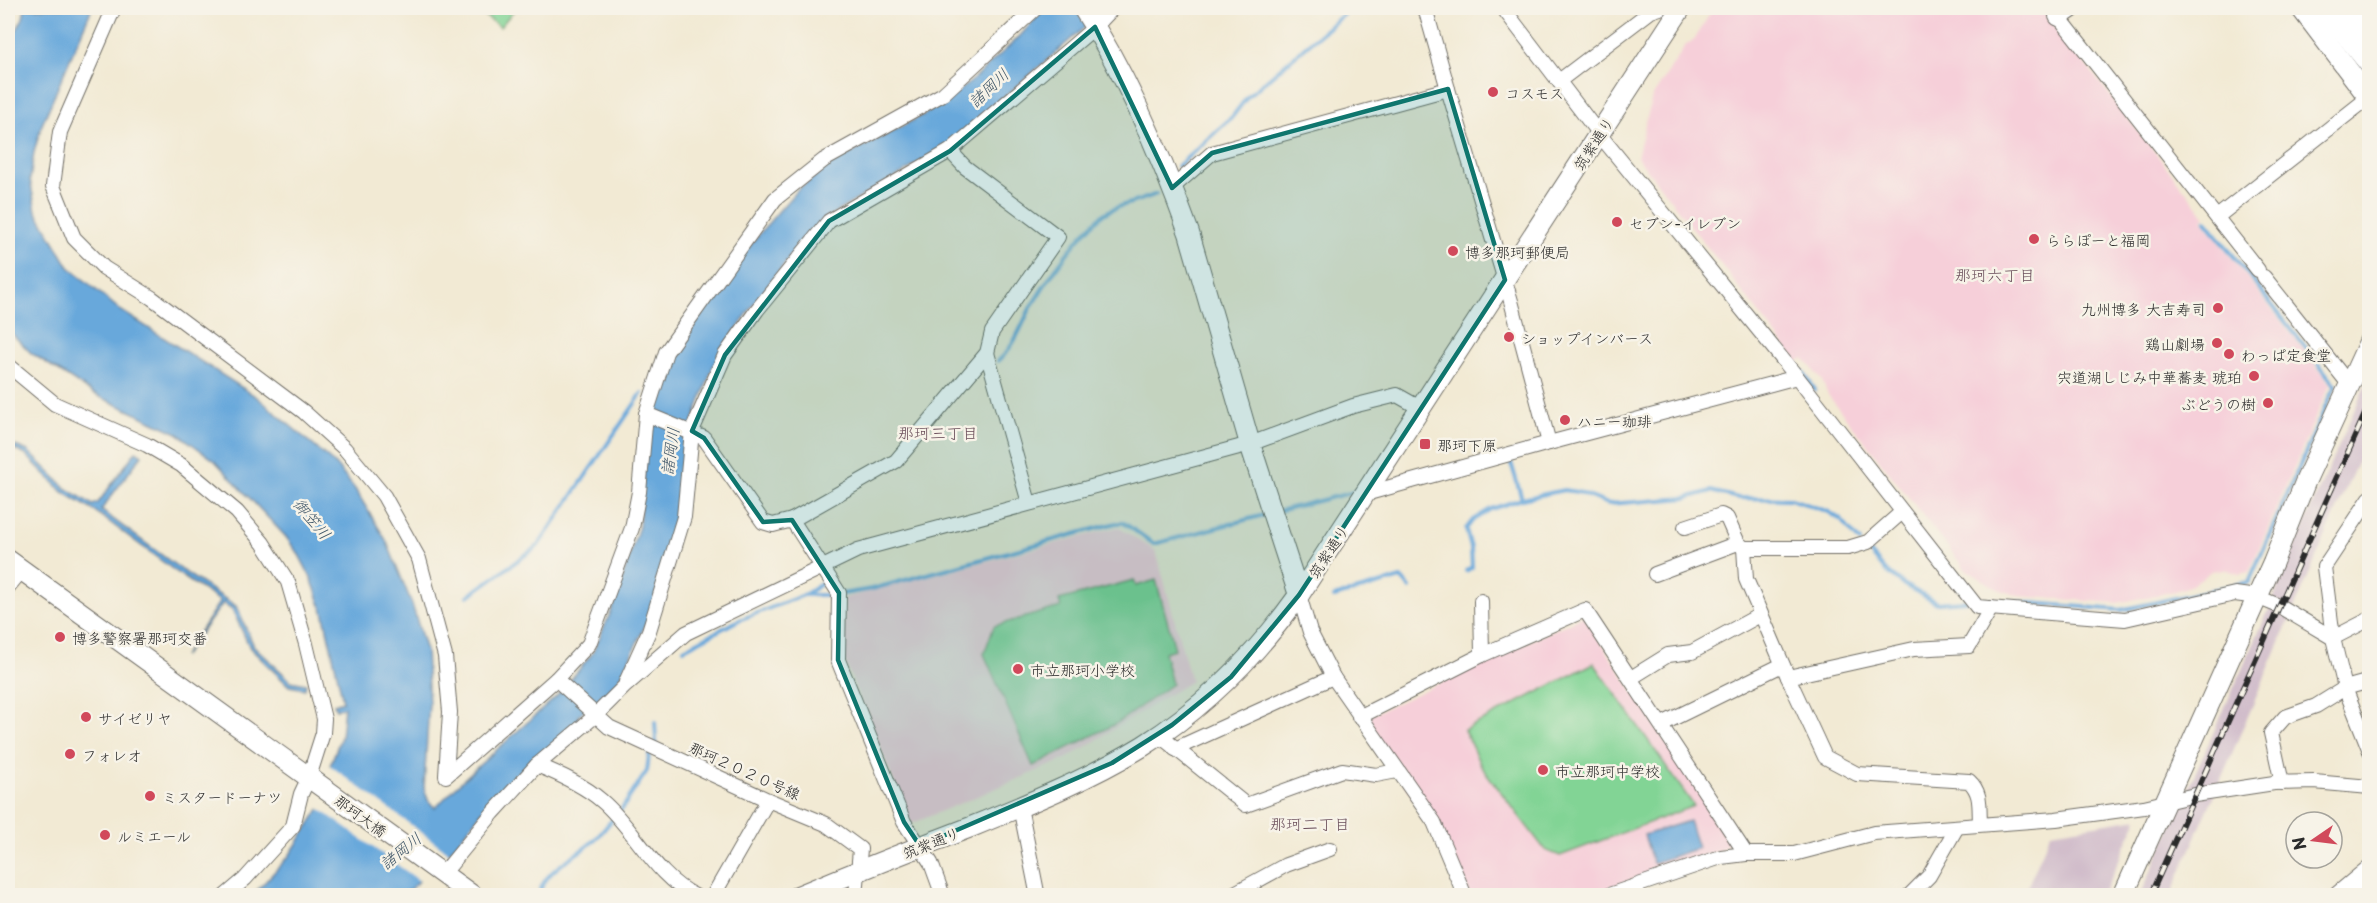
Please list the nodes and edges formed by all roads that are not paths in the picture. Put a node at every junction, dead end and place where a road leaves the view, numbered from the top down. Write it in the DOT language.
graph roads {
  1 [pos="114,8"];
  2 [pos="1036,8"];
  3 [pos="1083,8"];
  4 [pos="1113,8"];
  5 [pos="1425,8"];
  6 [pos="1503,8"];
  7 [pos="1660,8"];
  8 [pos="1681,8"];
  9 [pos="2301,8"];
  10 [pos="2324,8"];
  11 [pos="2345,8"];
  12 [pos="2061,10"];
  13 [pos="1095,27"];
  14 [pos="2370,39"];
  15 [pos="2367,63"];
  16 [pos="1559,81"];
  17 [pos="1448,89"];
  18 [pos="2369,99"];
  19 [pos="1599,134"];
  20 [pos="950,151"];
  21 [pos="1172,188"];
  22 [pos="2217,217"];
  23 [pos="1505,280"];
  24 [pos="2370,339"];
  25 [pos="987,353"];
  26 [pos="8,365"];
  27 [pos="1797,377"];
  28 [pos="2348,384"];
  29 [pos="1420,408"];
  30 [pos="646,414"];
  31 [pos="692,431"];
  32 [pos="1549,443"];
  33 [pos="1250,444"];
  34 [pos="1365,494"];
  35 [pos="2370,498"];
  36 [pos="1029,503"];
  37 [pos="1902,512"];
  38 [pos="792,520"];
  39 [pos="1685,527"];
  40 [pos="1741,546"];
  41 [pos="15,565"];
  42 [pos="821,567"];
  43 [pos="1655,574"];
  44 [pos="8,587"];
  45 [pos="1299,595"];
  46 [pos="2257,597"];
  47 [pos="1481,601"];
  48 [pos="1991,608"];
  49 [pos="1760,615"];
  50 [pos="2370,620"];
  51 [pos="2333,638"];
  52 [pos="1482,655"];
  53 [pos="1785,671"];
  54 [pos="1333,677"];
  55 [pos="1630,678"];
  56 [pos="2370,681"];
  57 [pos="559,682"];
  58 [pos="624,687"];
  59 [pos="2344,688"];
  60 [pos="593,714"];
  61 [pos="1359,717"];
  62 [pos="1662,724"];
  63 [pos="1158,735"];
  64 [pos="1175,749"];
  65 [pos="2370,751"];
  66 [pos="537,765"];
  67 [pos="1397,771"];
  68 [pos="309,777"];
  69 [pos="2282,783"];
  70 [pos="2370,786"];
  71 [pos="768,800"];
  72 [pos="2165,802"];
  73 [pos="1020,807"];
  74 [pos="1980,824"];
  75 [pos="1957,826"];
  76 [pos="920,846"];
  77 [pos="1330,849"];
  78 [pos="1746,854"];
  79 [pos="2370,870"];
  80 [pos="858,871"];
  81 [pos="443,874"];
  82 [pos="225,896"];
  83 [pos="473,896"];
  84 [pos="695,896"];
  85 [pos="713,896"];
  86 [pos="798,896"];
  87 [pos="856,896"];
  88 [pos="943,896"];
  89 [pos="1040,896"];
  90 [pos="1233,896"];
  91 [pos="1465,896"];
  92 [pos="1606,896"];
  93 [pos="1909,896"];
  94 [pos="2123,896"];
  95 [pos="2339,896"];
  1 -- 57 [label="street"];
  2 -- 30 [label="street"];
  3 -- 13 [label="street"];
  4 -- 13 [label="street"];
  5 -- 17 [label="street"];
  6 -- 16 [label="street"];
  7 -- 16 [label="street"];
  8 -- 19 [label="street, 筑紫通り"];
  9 -- 18 [label="street"];
  10 -- 15 [label="street"];
  11 -- 14 [label="street"];
  12 -- 22 [label="street"];
  13 -- 20 [label="street"];
  13 -- 21 [label="street"];
  16 -- 19 [label="street"];
  17 -- 21 [label="street"];
  17 -- 23 [label="street"];
  18 -- 22 [label="street"];
  19 -- 23 [label="street, 筑紫通り"];
  19 -- 27 [label="street"];
  20 -- 25 [label="street"];
  20 -- 31 [label="street"];
  21 -- 33 [label="street"];
  22 -- 28 [label="street"];
  23 -- 29 [label="street, 筑紫通り"];
  23 -- 32 [label="street"];
  24 -- 28 [label="street"];
  25 -- 36 [label="street"];
  25 -- 38 [label="street"];
  26 -- 68 [label="street"];
  27 -- 32 [label="street"];
  27 -- 37 [label="street"];
  28 -- 46 [label="street"];
  29 -- 33 [label="street"];
  29 -- 34 [label="street, 筑紫通り"];
  30 -- 31 [label="street"];
  30 -- 57 [label="street"];
  31 -- 38 [label="street"];
  31 -- 58 [label="street"];
  32 -- 34 [label="street"];
  33 -- 36 [label="street"];
  33 -- 45 [label="street"];
  34 -- 45 [label="street, 筑紫通り"];
  35 -- 51 [label="street"];
  36 -- 42 [label="street"];
  37 -- 40 [label="street"];
  37 -- 48 [label="street"];
  38 -- 42 [label="street"];
  39 -- 40 [label="street"];
  40 -- 43 [label="street"];
  40 -- 49 [label="street"];
  41 -- 44 [label="street"];
  41 -- 68 [label="street, 那珂大橋"];
  42 -- 58 [label="street"];
  42 -- 76 [label="street"];
  45 -- 54 [label="street"];
  45 -- 63 [label="street, 筑紫通り"];
  46 -- 48 [label="street"];
  46 -- 51 [label="street"];
  46 -- 72 [label="street"];
  47 -- 52 [label="street"];
  48 -- 53 [label="street"];
  49 -- 53 [label="street"];
  49 -- 55 [label="street"];
  50 -- 51 [label="street"];
  51 -- 59 [label="street"];
  52 -- 55 [label="street"];
  52 -- 61 [label="street"];
  53 -- 62 [label="street"];
  53 -- 74 [label="street"];
  54 -- 61 [label="street"];
  54 -- 64 [label="street"];
  55 -- 62 [label="street"];
  56 -- 59 [label="street"];
  57 -- 60 [label="street, 那珂２０２０号線"];
  58 -- 60 [label="street"];
  59 -- 65 [label="street"];
  59 -- 69 [label="street"];
  60 -- 66 [label="street"];
  60 -- 71 [label="street, 那珂２０２０号線"];
  61 -- 67 [label="street"];
  62 -- 78 [label="street"];
  63 -- 64 [label="street"];
  63 -- 73 [label="street, 筑紫通り"];
  64 -- 67 [label="street"];
  66 -- 81 [label="street"];
  66 -- 84 [label="street"];
  67 -- 91 [label="street"];
  68 -- 81 [label="street, 那珂大橋"];
  68 -- 82 [label="street"];
  69 -- 70 [label="street"];
  69 -- 72 [label="street"];
  71 -- 80 [label="street, 那珂２０２０号線"];
  71 -- 85 [label="street"];
  72 -- 74 [label="street"];
  72 -- 94 [label="street"];
  73 -- 76 [label="street, 筑紫通り"];
  73 -- 89 [label="street"];
  74 -- 75 [label="street"];
  75 -- 78 [label="street"];
  75 -- 93 [label="street"];
  76 -- 80 [label="street, 筑紫通り"];
  76 -- 88 [label="street"];
  77 -- 90 [label="street"];
  78 -- 92 [label="street"];
  79 -- 95 [label="street"];
  80 -- 86 [label="street, 筑紫通り"];
  80 -- 87 [label="street"];
  81 -- 83 [label="street, 那珂大橋"];
}
